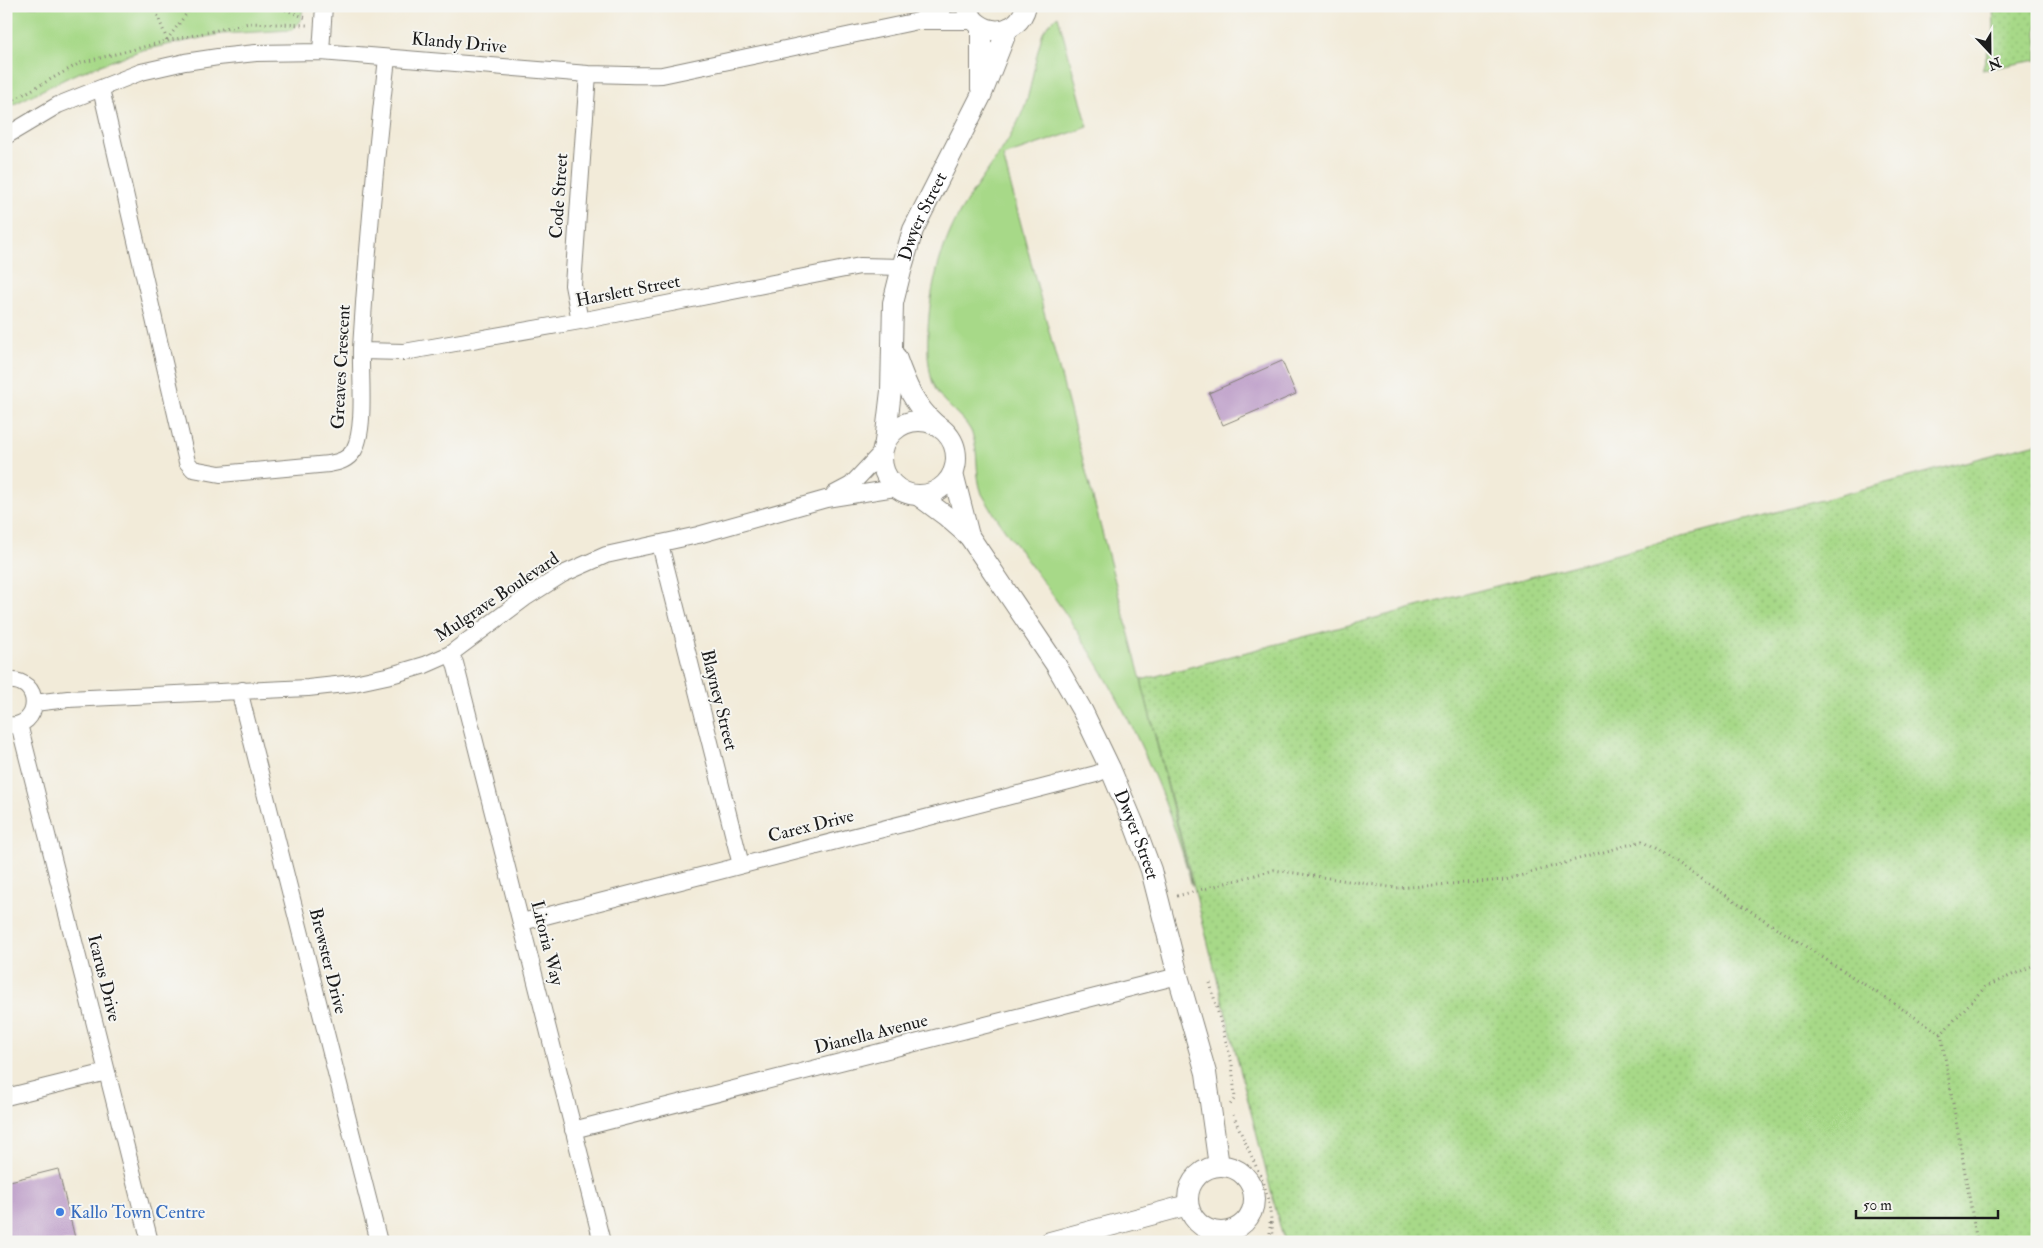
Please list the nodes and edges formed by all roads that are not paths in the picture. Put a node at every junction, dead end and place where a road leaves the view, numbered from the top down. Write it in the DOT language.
graph roads {
  1 [pos="324,6"];
  2 [pos="945,6"];
  3 [pos="1026,6"];
  4 [pos="973,18"];
  5 [pos="918,21"];
  6 [pos="1008,28"];
  7 [pos="321,52"];
  8 [pos="387,58"];
  9 [pos="588,74"];
  10 [pos="101,89"];
  11 [pos="981,96"];
  12 [pos="6,136"];
  13 [pos="902,267"];
  14 [pos="580,321"];
  15 [pos="892,346"];
  16 [pos="361,351"];
  17 [pos="936,425"];
  18 [pos="883,447"];
  19 [pos="953,473"];
  20 [pos="895,488"];
  21 [pos="919,496"];
  22 [pos="826,499"];
  23 [pos="969,536"];
  24 [pos="660,544"];
  25 [pos="450,654"];
  26 [pos="6,681"];
  27 [pos="242,690"];
  28 [pos="34,703"];
  29 [pos="12,724"];
  30 [pos="1110,768"];
  31 [pos="741,865"];
  32 [pos="522,922"];
  33 [pos="1178,976"];
  34 [pos="107,1072"];
  35 [pos="6,1098"];
  36 [pos="573,1130"];
  37 [pos="1219,1166"];
  38 [pos="1188,1205"];
  39 [pos="1241,1235"];
  40 [pos="150,1242"];
  41 [pos="379,1242"];
  42 [pos="602,1242"];
  43 [pos="1050,1242"];
  1 -- 7 [label="street"];
  2 -- 5 [label="street, Klandy Drive"];
  3 -- 6 [label="street"];
  4 -- 5 [label="street, Klandy Drive"];
  4 -- 6 [label="street"];
  4 -- 11 [label="street, Dwyer Street"];
  5 -- 9 [label="street, Klandy Drive"];
  6 -- 11 [label="street, Dwyer Street"];
  7 -- 8 [label="street, Klandy Drive"];
  7 -- 10 [label="street, Klandy Drive"];
  8 -- 9 [label="street, Klandy Drive"];
  8 -- 16 [label="street, Greaves Crescent"];
  9 -- 14 [label="street, Code Street"];
  10 -- 12 [label="street, Klandy Drive"];
  10 -- 16 [label="street, Greaves Crescent"];
  11 -- 13 [label="street, Dwyer Street"];
  13 -- 14 [label="street, Harslett Street"];
  13 -- 15 [label="street, Dwyer Street"];
  14 -- 16 [label="street, Harslett Street"];
  15 -- 17 [label="street, Dwyer Street"];
  15 -- 18 [label="street, Dwyer Street"];
  17 -- 18 [label="street"];
  17 -- 19 [label="street"];
  18 -- 20 [label="street"];
  18 -- 22 [label="street, Mulgrave Boulevard"];
  19 -- 21 [label="street"];
  19 -- 23 [label="street, Dwyer Street"];
  20 -- 21 [label="street"];
  20 -- 22 [label="street, Mulgrave Boulevard"];
  21 -- 23 [label="street, Dwyer Street"];
  22 -- 24 [label="street, Mulgrave Boulevard"];
  23 -- 30 [label="street, Dwyer Street"];
  24 -- 25 [label="street, Mulgrave Boulevard"];
  24 -- 31 [label="street, Blayney Street"];
  25 -- 27 [label="street, Mulgrave Boulevard"];
  25 -- 32 [label="street, Litoria Way"];
  26 -- 28 [label="street"];
  27 -- 28 [label="street, Mulgrave Boulevard"];
  27 -- 41 [label="street, Brewster Drive"];
  28 -- 29 [label="street"];
  29 -- 34 [label="street, Icarus Drive"];
  30 -- 31 [label="street, Carex Drive"];
  30 -- 33 [label="street, Dwyer Street"];
  31 -- 32 [label="street, Carex Drive"];
  32 -- 36 [label="street, Litoria Way"];
  33 -- 36 [label="street, Dianella Avenue"];
  33 -- 37 [label="street, Dwyer Street"];
  34 -- 35 [label="street"];
  34 -- 40 [label="street, Icarus Drive"];
  36 -- 42 [label="street, Litoria Way"];
  37 -- 38 [label="street"];
  37 -- 39 [label="street"];
  38 -- 39 [label="street"];
  38 -- 43 [label="street"];
}
